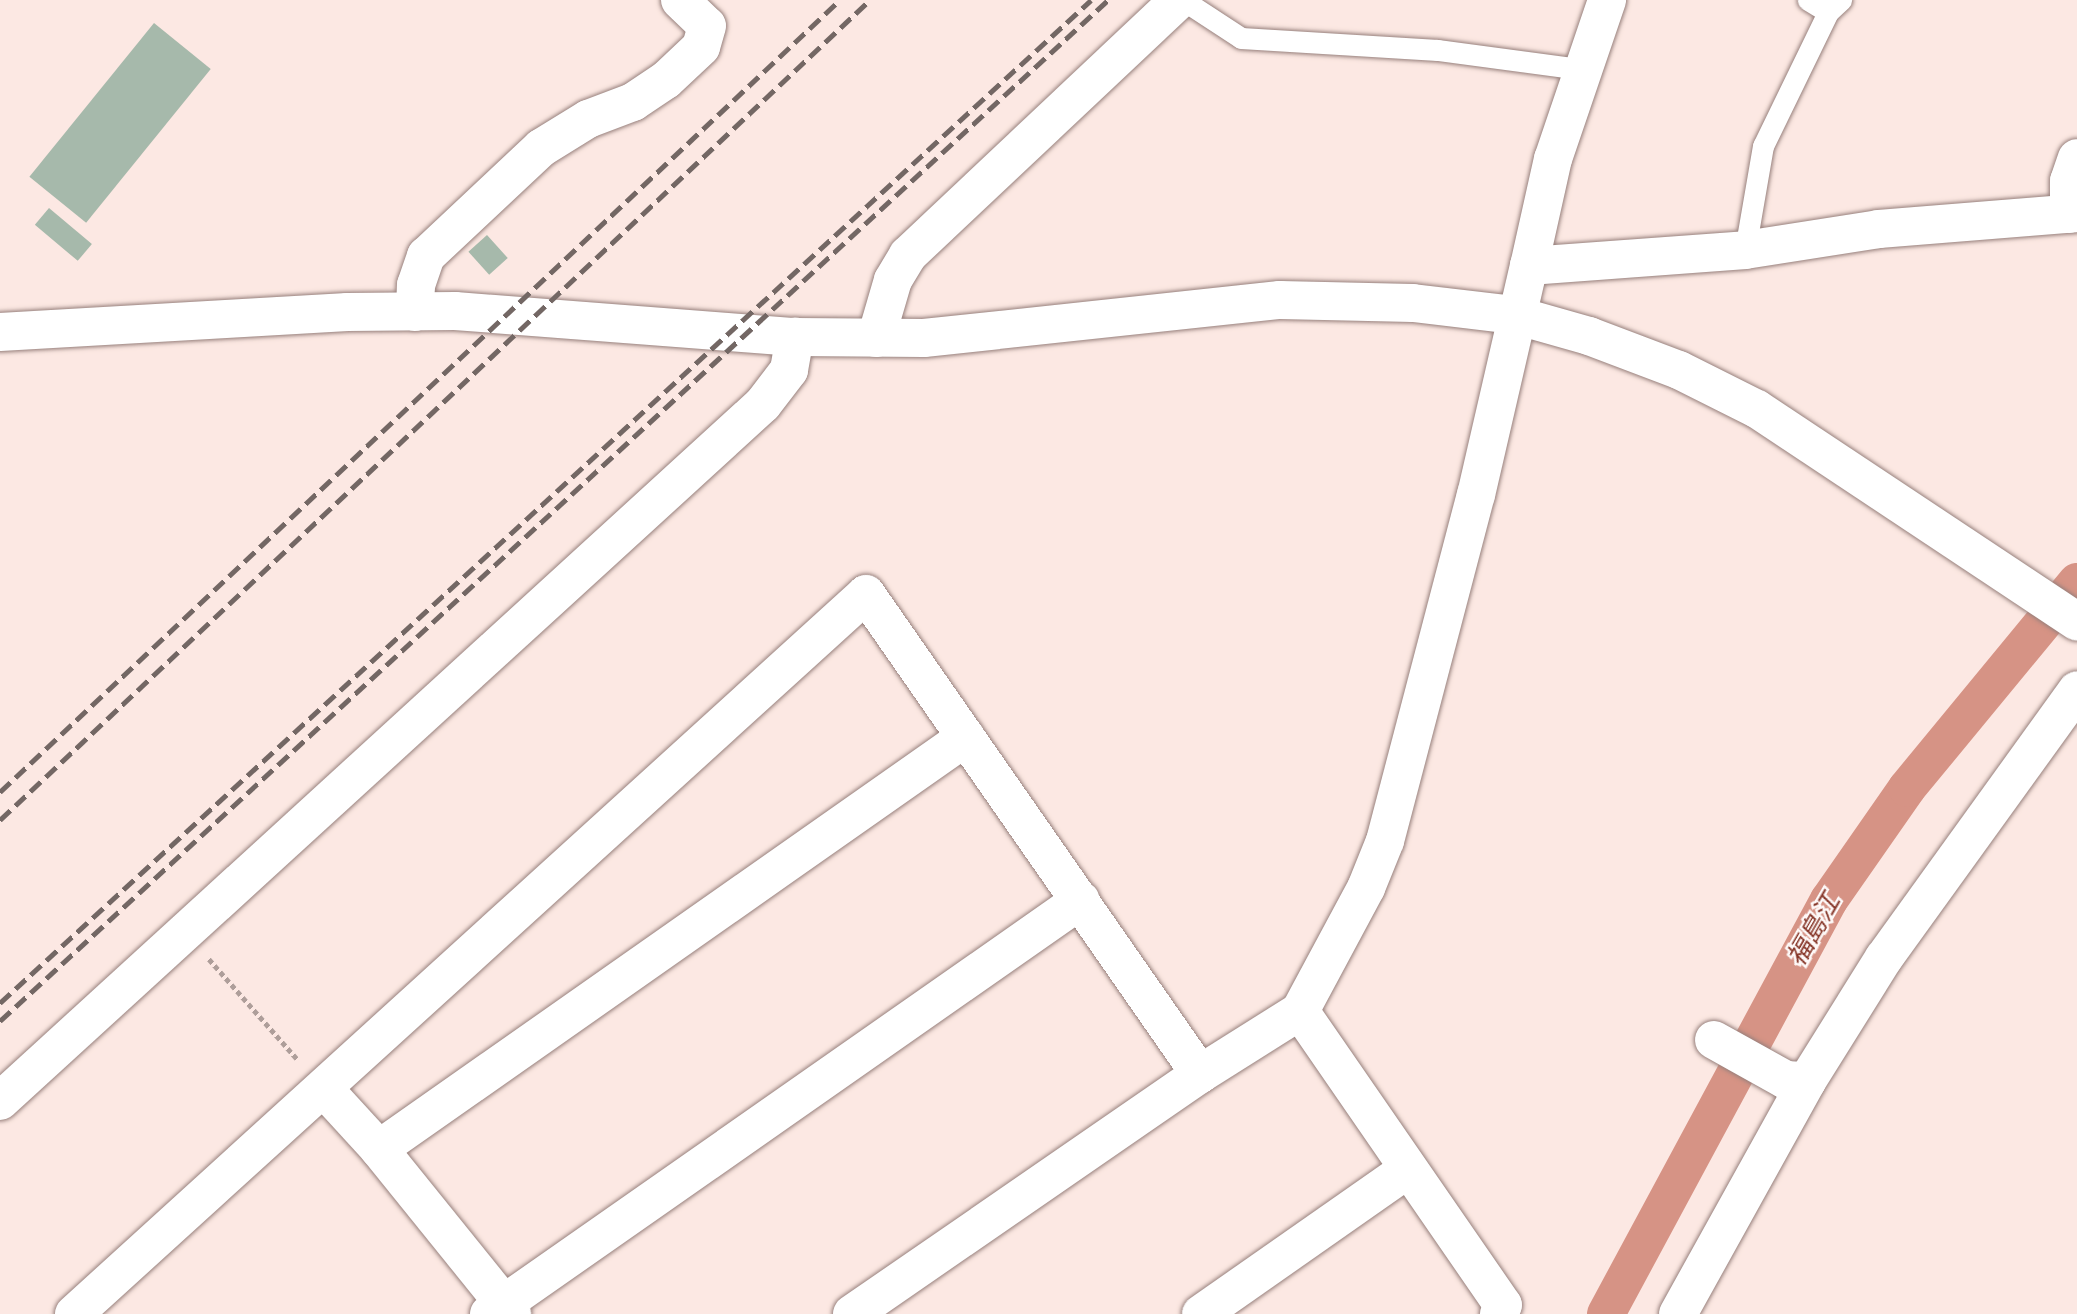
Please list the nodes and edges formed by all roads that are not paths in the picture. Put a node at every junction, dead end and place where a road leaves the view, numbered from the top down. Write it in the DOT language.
graph roads {
  1 [pos="680,0"];
  2 [pos="1182,0"];
  3 [pos="1607,0"];
  4 [pos="1808,0"];
  5 [pos="1834,6"];
  6 [pos="1580,69"];
  7 [pos="2077,158"];
  8 [pos="2073,213"];
  9 [pos="1745,250"];
  10 [pos="1529,266"];
  11 [pos="415,312"];
  12 [pos="1514,315"];
  13 [pos="0,332"];
  14 [pos="796,337"];
  15 [pos="876,338"];
  16 [pos="2077,621"];
  17 [pos="2077,690"];
  18 [pos="966,737"];
  19 [pos="1081,900"];
  20 [pos="1300,1011"];
  21 [pos="1714,1041"];
  22 [pos="1200,1073"];
  23 [pos="316,1080"];
  24 [pos="1797,1081"];
  25 [pos="0,1101"];
  26 [pos="379,1149"];
  27 [pos="1408,1169"];
  28 [pos="502,1310"];
  29 [pos="74,1314"];
  30 [pos="852,1314"];
  31 [pos="1200,1314"];
  32 [pos="1499,1314"];
  33 [pos="1678,1314"];
  1 -- 11 [label="street"];
  2 -- 6 [label="lane"];
  2 -- 15 [label="street"];
  3 -- 6 [label="street"];
  4 -- 5 [label="lane"];
  5 -- 9 [label="lane"];
  6 -- 10 [label="street"];
  7 -- 8 [label="street"];
  8 -- 9 [label="street"];
  9 -- 10 [label="street"];
  10 -- 12 [label="street"];
  11 -- 13 [label="street"];
  11 -- 14 [label="street"];
  12 -- 15 [label="street"];
  12 -- 16 [label="street"];
  12 -- 20 [label="street"];
  14 -- 15 [label="street"];
  14 -- 25 [label="street"];
  17 -- 24 [label="street"];
  18 -- 19 [label="street"];
  18 -- 23 [label="street"];
  18 -- 26 [label="street"];
  19 -- 22 [label="street"];
  19 -- 28 [label="street"];
  20 -- 22 [label="street"];
  20 -- 27 [label="street"];
  21 -- 24 [label="street"];
  22 -- 30 [label="street"];
  23 -- 26 [label="street"];
  23 -- 29 [label="street"];
  24 -- 33 [label="street"];
  26 -- 28 [label="street"];
  27 -- 31 [label="street"];
  27 -- 32 [label="street"];
}
